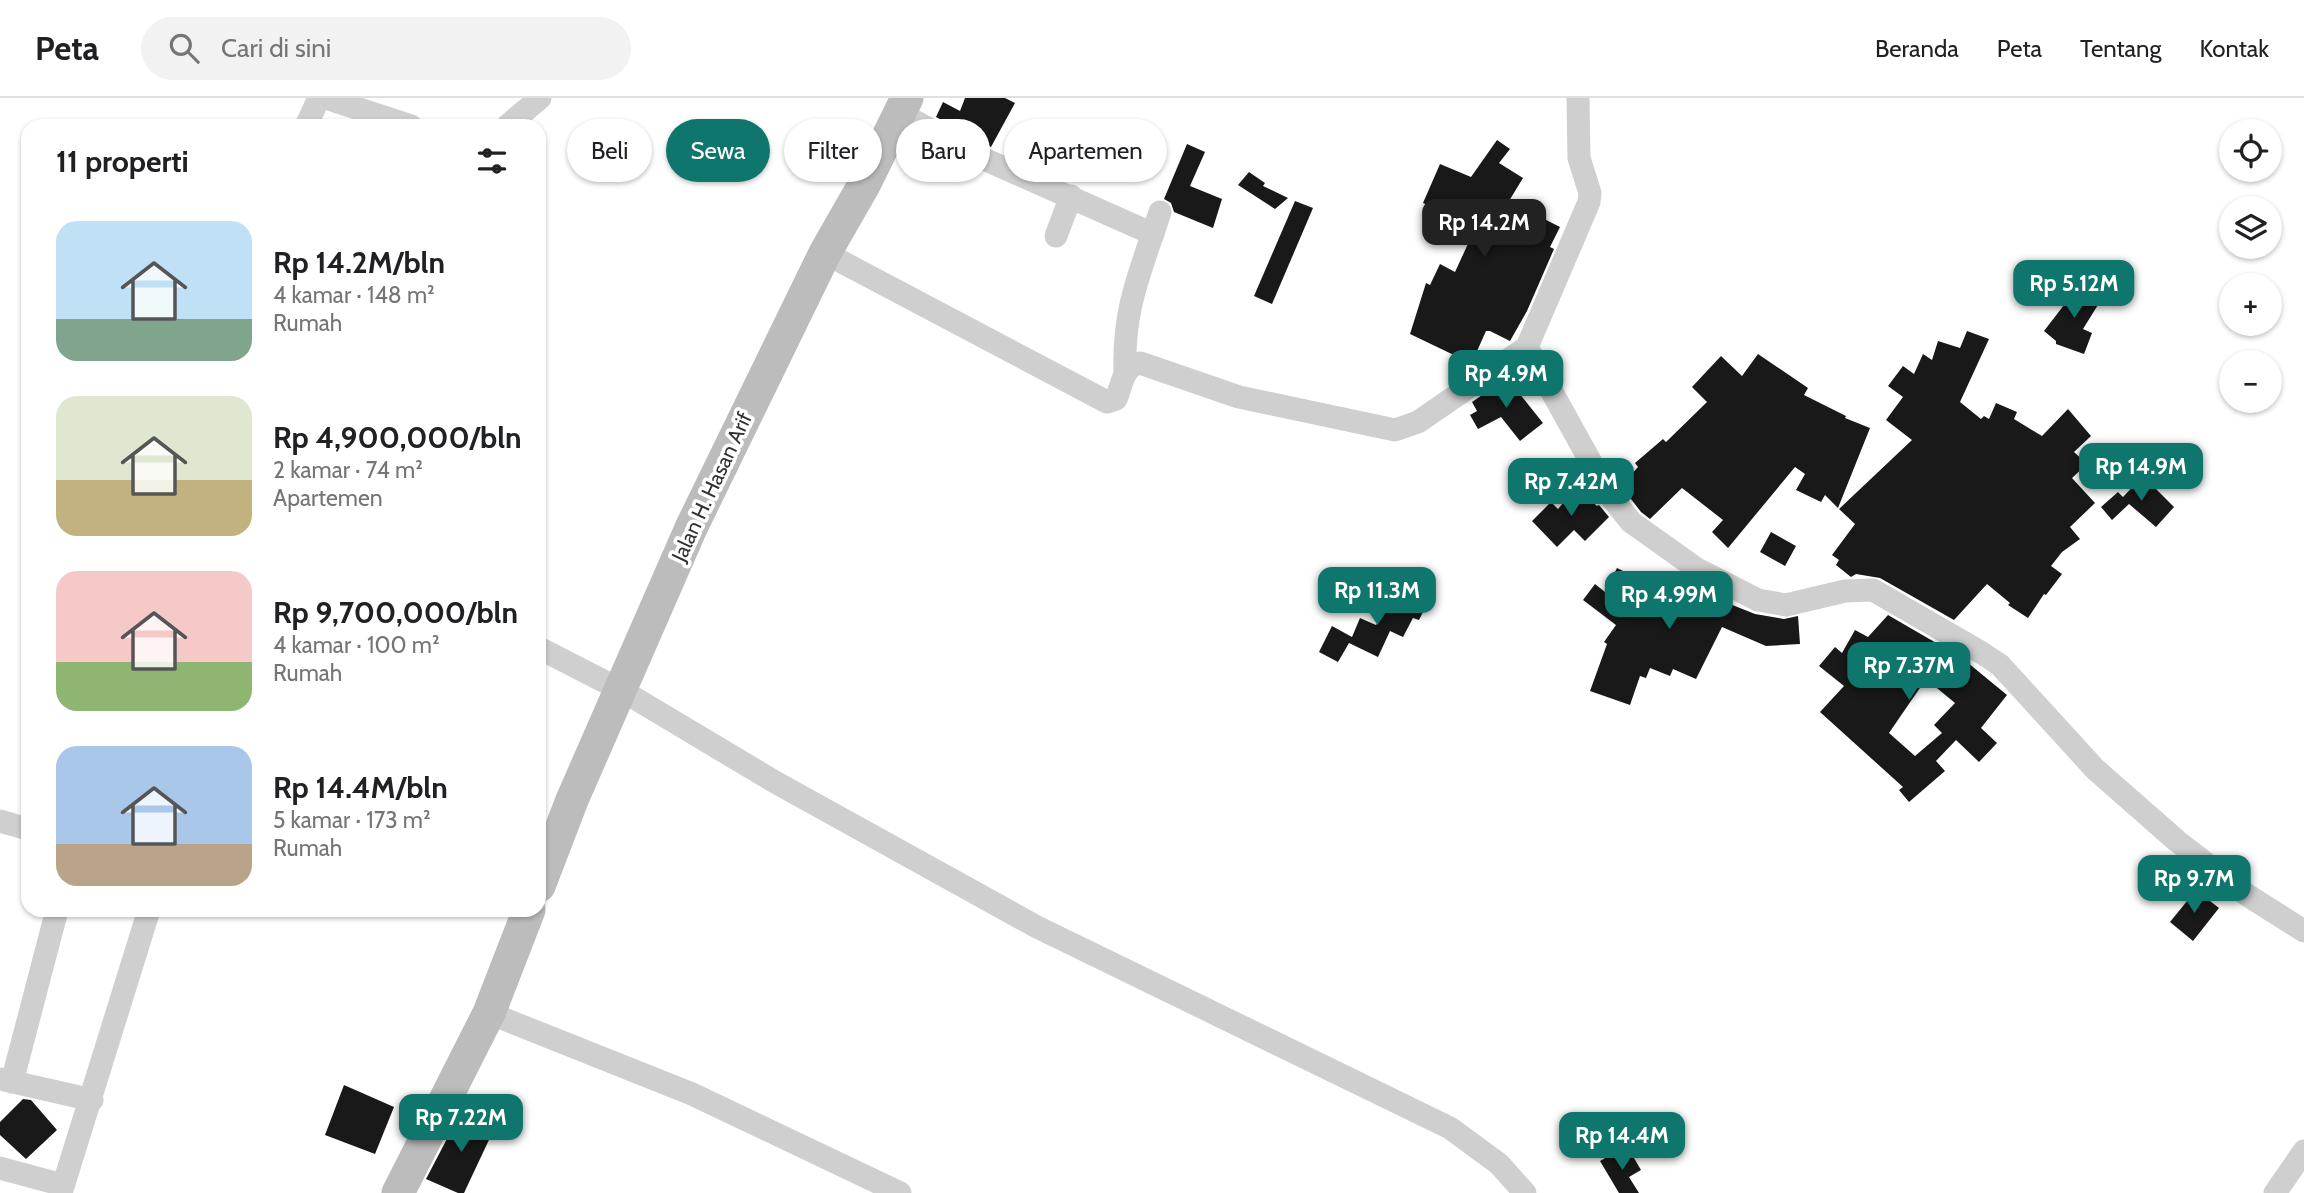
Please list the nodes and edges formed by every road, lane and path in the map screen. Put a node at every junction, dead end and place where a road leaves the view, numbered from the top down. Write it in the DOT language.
graph roads {
  1 [pos="319,98"];
  2 [pos="326,98"];
  3 [pos="540,98"];
  4 [pos="1578,98"];
  5 [pos="904,105"];
  6 [pos="309,119"];
  7 [pos="390,119"];
  8 [pos="515,119"];
  9 [pos="1071,196"];
  10 [pos="1160,212"];
  11 [pos="1153,234"];
  12 [pos="1056,236"];
  13 [pos="825,253"];
  14 [pos="1527,347"];
  15 [pos="1125,371"];
  16 [pos="546,652"];
  17 [pos="618,696"];
  18 [pos="0,821"];
  19 [pos="21,828"];
  20 [pos="546,869"];
  21 [pos="55,917"];
  22 [pos="147,917"];
  23 [pos="527,917"];
  24 [pos="2304,931"];
  25 [pos="489,1013"];
  26 [pos="6,1080"];
  27 [pos="92,1100"];
  28 [pos="2304,1151"];
  29 [pos="0,1168"];
  30 [pos="62,1189"];
  31 [pos="398,1193"];
  32 [pos="900,1193"];
  33 [pos="1524,1193"];
  34 [pos="2275,1193"];
  1 -- 6 [label="street"];
  2 -- 7 [label="street"];
  3 -- 8 [label="street"];
  4 -- 14 [label="street"];
  5 -- 9 [label="street"];
  5 -- 13 [label="main road, Jalan H. Hasan Arif"];
  9 -- 11 [label="street"];
  9 -- 12 [label="street"];
  10 -- 11 [label="street"];
  11 -- 15 [label="street"];
  13 -- 15 [label="street"];
  13 -- 17 [label="main road, Jalan H. Hasan Arif"];
  14 -- 15 [label="street"];
  14 -- 24 [label="street"];
  16 -- 17 [label="street"];
  17 -- 20 [label="main road, Jalan H. Hasan Arif"];
  17 -- 33 [label="street"];
  18 -- 19 [label="street"];
  21 -- 26 [label="street"];
  22 -- 27 [label="street"];
  23 -- 25 [label="main road"];
  25 -- 31 [label="main road"];
  25 -- 32 [label="street"];
  26 -- 27 [label="street"];
  27 -- 30 [label="street"];
  28 -- 34 [label="street"];
  29 -- 30 [label="street"];
}
